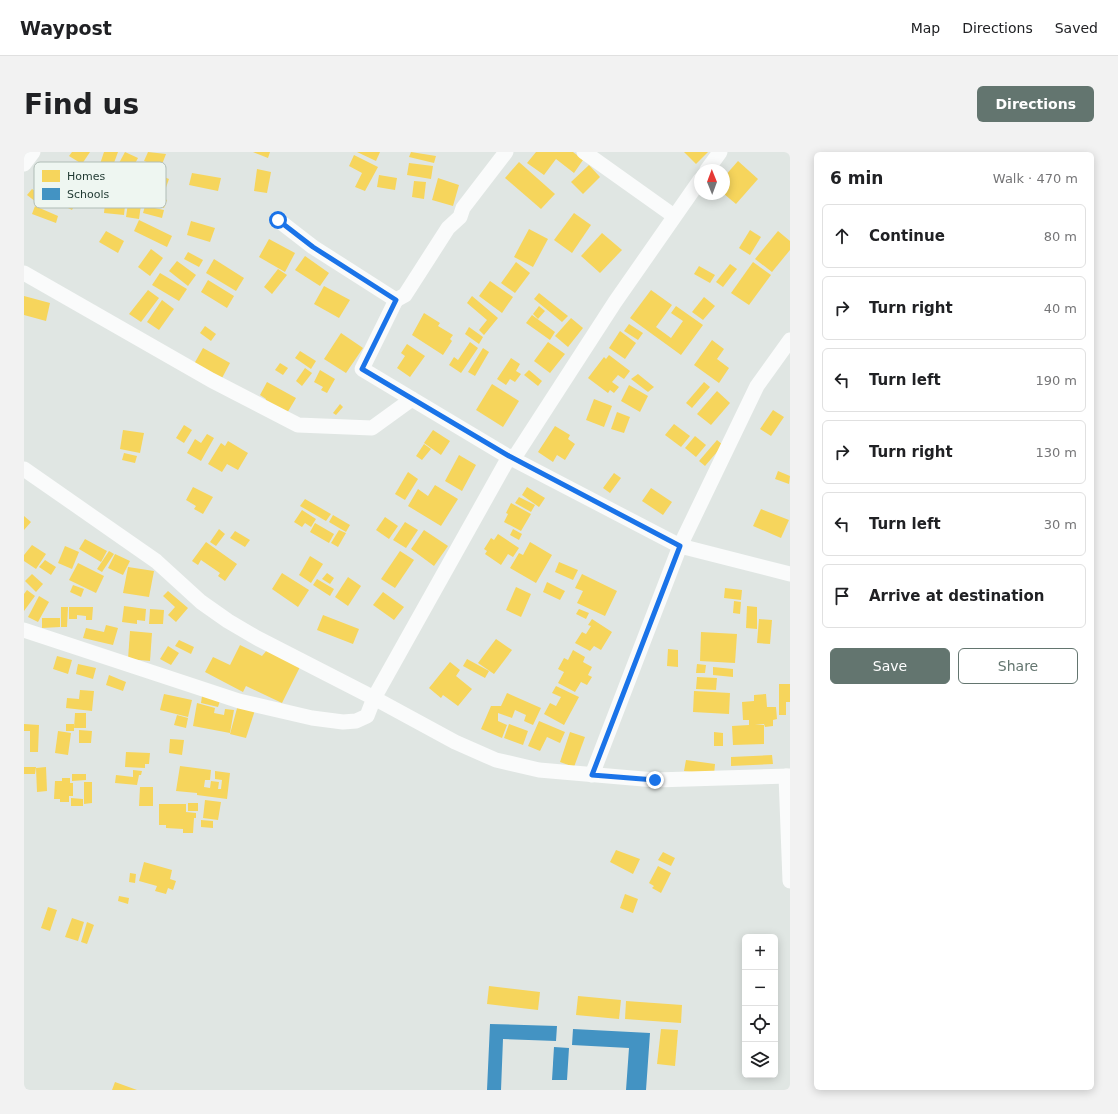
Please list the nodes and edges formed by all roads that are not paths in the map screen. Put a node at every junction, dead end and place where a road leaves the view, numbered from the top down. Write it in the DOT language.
graph roads {
  1 [pos="33,152"];
  2 [pos="506,152"];
  3 [pos="584,152"];
  4 [pos="720,152"];
  5 [pos="24,164"];
  6 [pos="711,164"];
  7 [pos="694,188"];
  8 [pos="674,216"];
  9 [pos="278,220"];
  10 [pos="24,273"];
  11 [pos="396,300"];
  12 [pos="790,340"];
  13 [pos="412,400"];
  14 [pos="509,456"];
  15 [pos="24,469"];
  16 [pos="680,546"];
  17 [pos="790,574"];
  18 [pos="24,630"];
  19 [pos="374,698"];
  20 [pos="592,775"];
  21 [pos="788,776"];
  22 [pos="790,881"];
  1 -- 5 [label="street"];
  2 -- 11 [label="street"];
  3 -- 8 [label="street"];
  4 -- 6 [label="street"];
  7 -- 8 [label="street"];
  8 -- 14 [label="street"];
  9 -- 11 [label="street"];
  10 -- 13 [label="street"];
  11 -- 13 [label="street"];
  12 -- 16 [label="street"];
  13 -- 14 [label="street"];
  14 -- 16 [label="street"];
  14 -- 19 [label="street"];
  15 -- 19 [label="street"];
  16 -- 17 [label="street"];
  16 -- 20 [label="street"];
  18 -- 19 [label="street"];
  19 -- 20 [label="street"];
  20 -- 21 [label="street"];
  21 -- 22 [label="street"];
}
